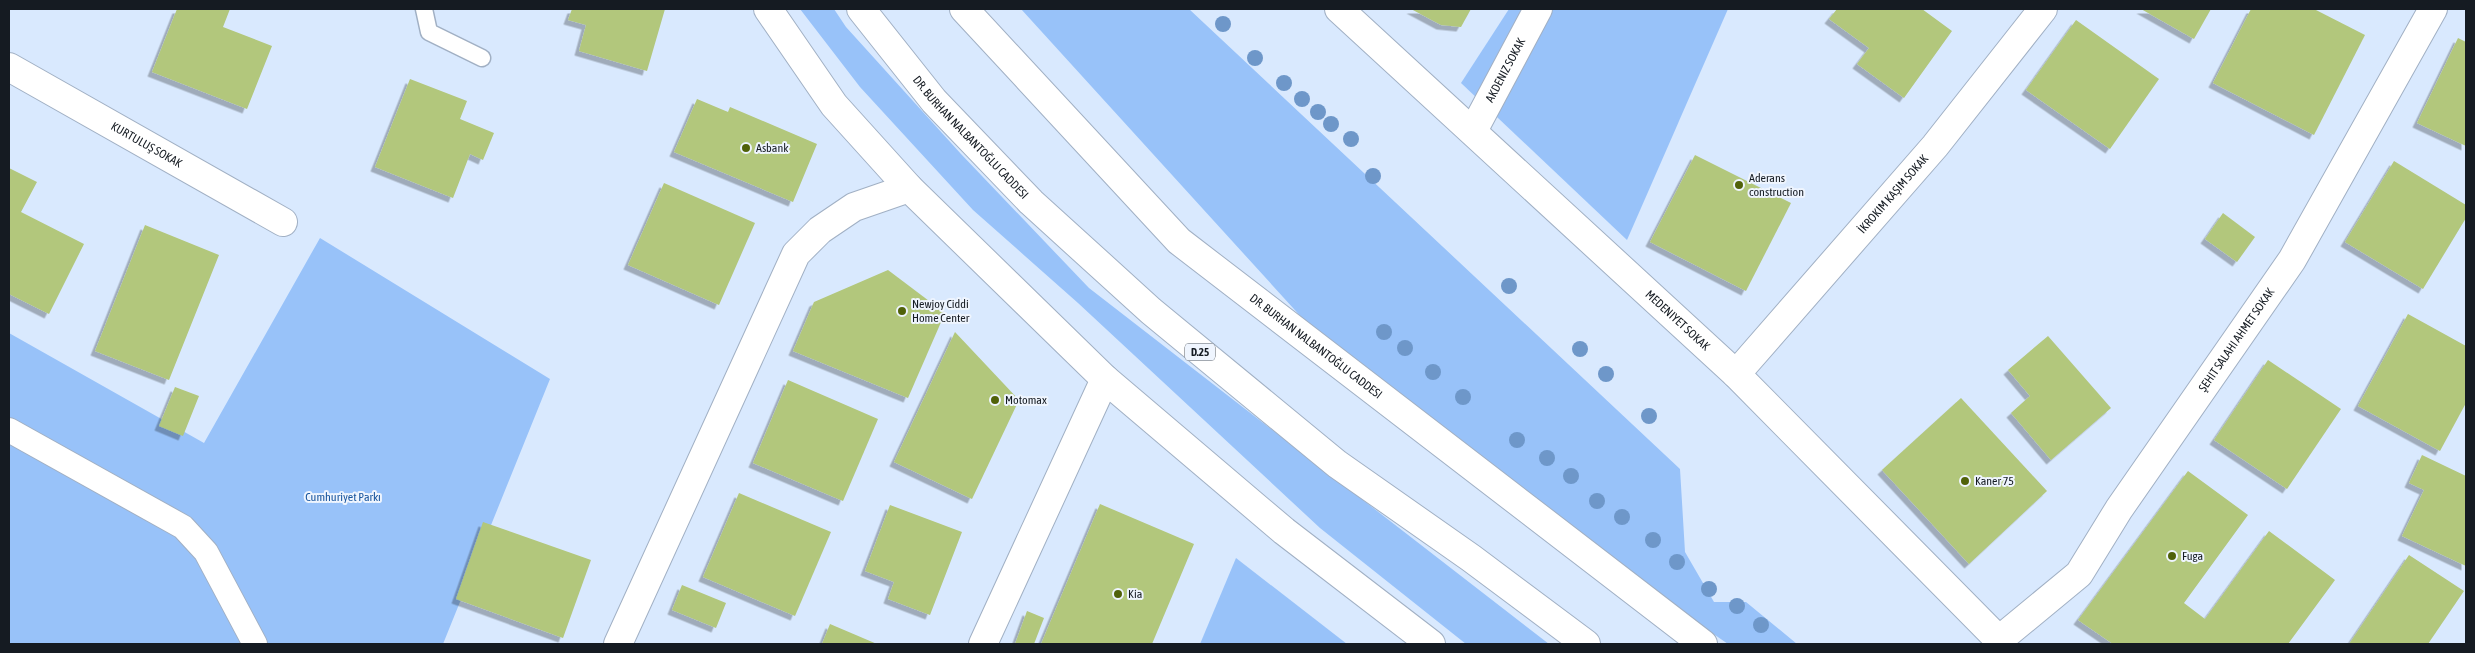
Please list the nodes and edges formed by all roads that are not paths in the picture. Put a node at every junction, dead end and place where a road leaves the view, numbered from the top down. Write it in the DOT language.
graph roads {
  1 [pos="424,9"];
  2 [pos="768,9"];
  3 [pos="861,9"];
  4 [pos="964,9"];
  5 [pos="1339,9"];
  6 [pos="1538,9"];
  7 [pos="2043,9"];
  8 [pos="2433,9"];
  9 [pos="482,58"];
  10 [pos="9,66"];
  11 [pos="1473,131"];
  12 [pos="910,188"];
  13 [pos="283,222"];
  14 [pos="1736,374"];
  15 [pos="1105,379"];
  16 [pos="9,430"];
  17 [pos="2001,642"];
  18 [pos="255,644"];
  19 [pos="618,644"];
  20 [pos="983,644"];
  21 [pos="1431,644"];
  22 [pos="1586,644"];
  23 [pos="1703,644"];
  1 -- 9 [label="lane"];
  2 -- 12 [label="street"];
  3 -- 22 [label="street, DR. BURHAN NALBANTOĞLU CADDESI / D.25"];
  4 -- 23 [label="street, DR. BURHAN NALBANTOĞLU CADDESI"];
  5 -- 11 [label="street, MEDENIYET SOKAK"];
  6 -- 11 [label="street, AKDENIZ SOKAK"];
  7 -- 14 [label="street, İKROKIM KAŞIM SOKAK"];
  8 -- 17 [label="street, ŞEHIT SALAHI AHMET SOKAK"];
  10 -- 13 [label="street, KURTULUŞ SOKAK"];
  11 -- 14 [label="street, MEDENIYET SOKAK"];
  12 -- 15 [label="street"];
  12 -- 19 [label="street"];
  14 -- 17 [label="street, MEDENIYET SOKAK"];
  15 -- 20 [label="street"];
  15 -- 21 [label="street"];
  16 -- 18 [label="street"];
}
